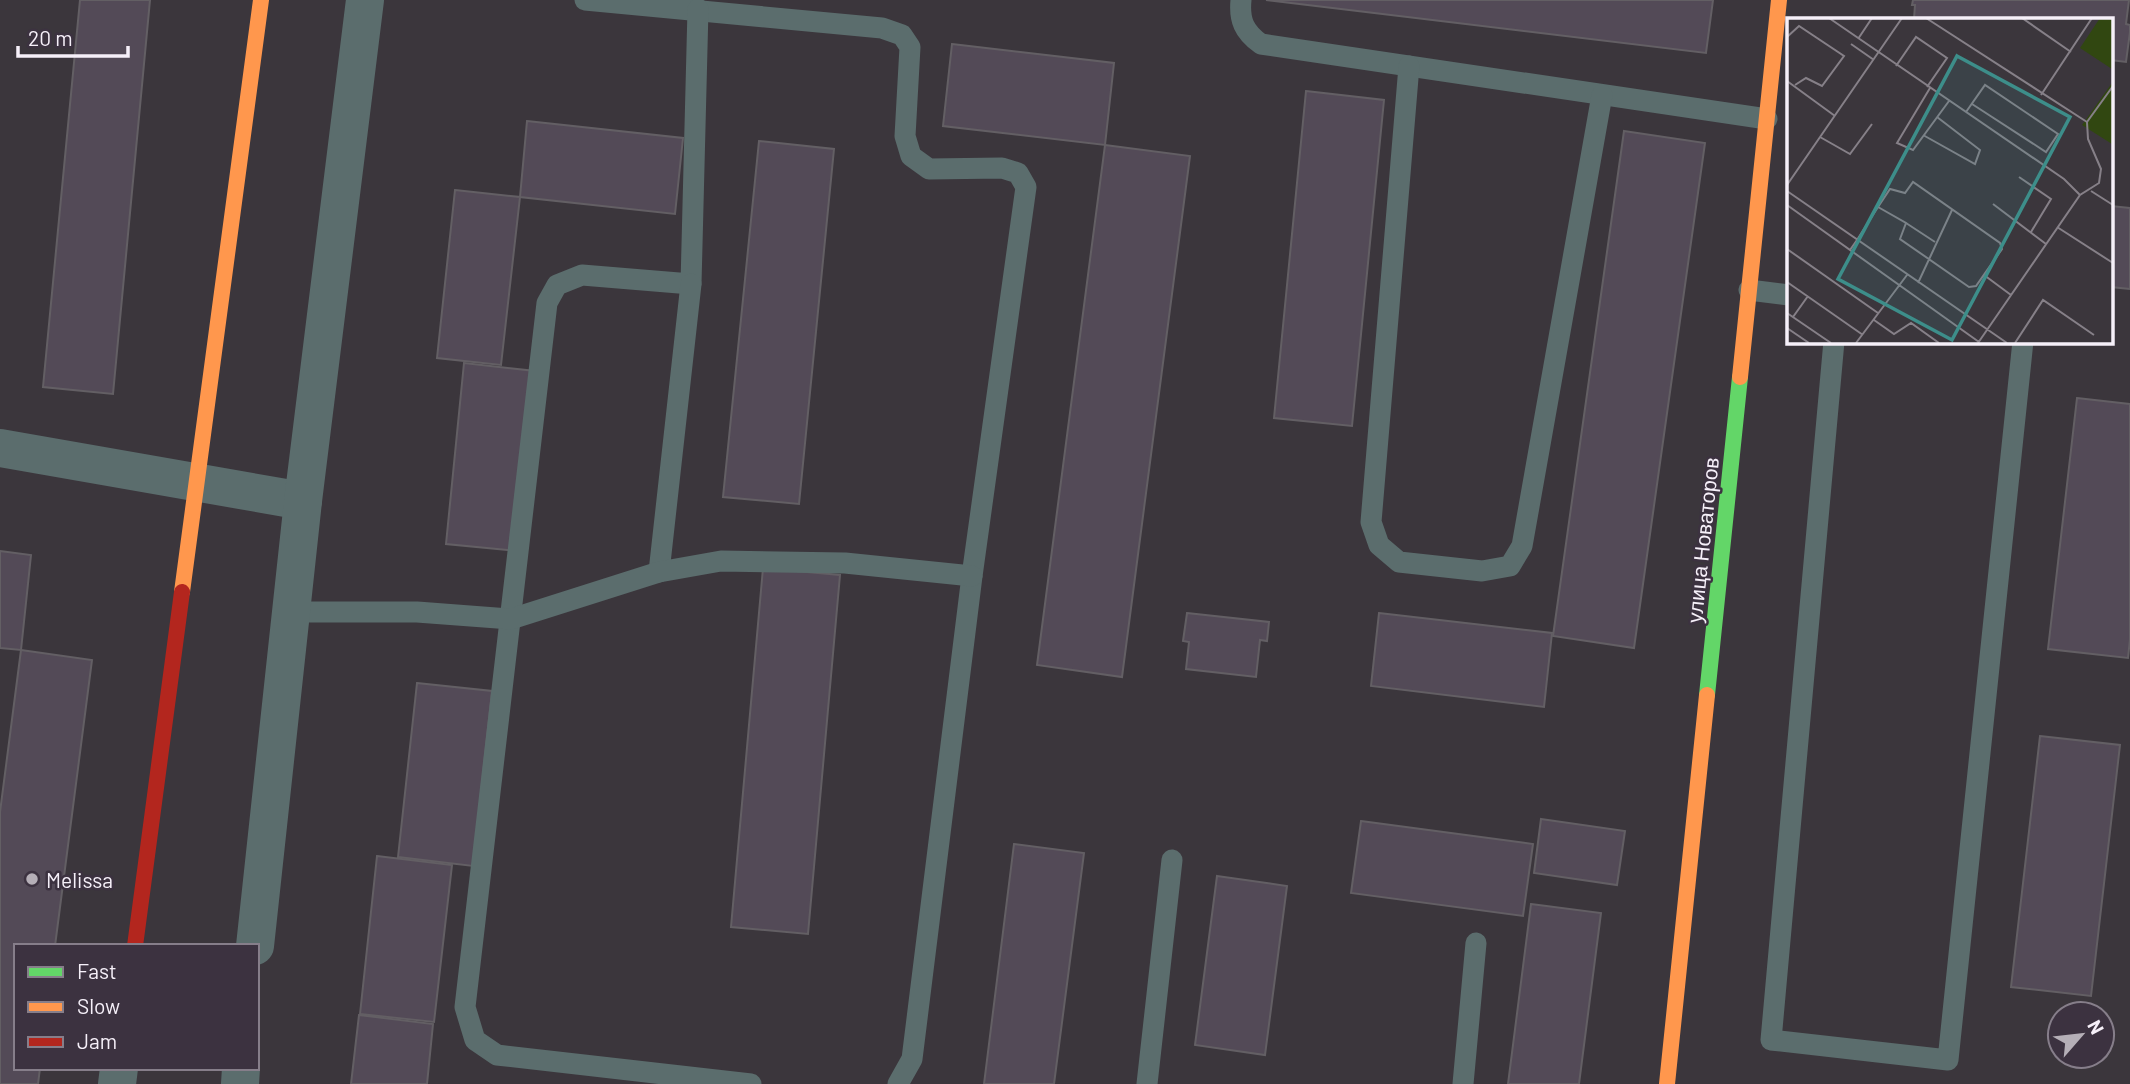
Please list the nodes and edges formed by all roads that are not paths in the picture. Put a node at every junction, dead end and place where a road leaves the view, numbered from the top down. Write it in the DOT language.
graph roads {
  1 [pos="261,0"];
  2 [pos="365,0"];
  3 [pos="585,0"];
  4 [pos="1241,0"];
  5 [pos="1779,0"];
  6 [pos="698,9"];
  7 [pos="1409,66"];
  8 [pos="1602,94"];
  9 [pos="1767,119"];
  10 [pos="691,284"];
  11 [pos="1749,290"];
  12 [pos="1787,295"];
  13 [pos="1834,343"];
  14 [pos="2023,343"];
  15 [pos="0,448"];
  16 [pos="198,484"];
  17 [pos="303,501"];
  18 [pos="659,572"];
  19 [pos="972,576"];
  20 [pos="291,612"];
  21 [pos="511,619"];
  22 [pos="1172,860"];
  23 [pos="1476,943"];
  24 [pos="135,944"];
  25 [pos="255,944"];
  26 [pos="611,1076"];
  27 [pos="751,1084"];
  28 [pos="898,1084"];
  29 [pos="1147,1084"];
  30 [pos="1463,1084"];
  31 [pos="1667,1084"];
  1 -- 16 [label="street"];
  2 -- 17 [label="street"];
  3 -- 6 [label="lane"];
  4 -- 7 [label="lane"];
  5 -- 9 [label="street, улица Новаторов"];
  6 -- 10 [label="lane"];
  6 -- 19 [label="lane"];
  7 -- 8 [label="lane"];
  7 -- 8 [label="lane"];
  8 -- 9 [label="lane"];
  9 -- 11 [label="street, улица Новаторов"];
  10 -- 18 [label="lane"];
  10 -- 21 [label="lane"];
  11 -- 12 [label="lane"];
  11 -- 31 [label="street, улица Новаторов"];
  13 -- 14 [label="lane"];
  15 -- 16 [label="street"];
  16 -- 17 [label="street"];
  16 -- 24 [label="street"];
  17 -- 20 [label="street"];
  18 -- 19 [label="lane"];
  18 -- 21 [label="lane"];
  19 -- 28 [label="lane"];
  20 -- 21 [label="lane"];
  20 -- 25 [label="street"];
  21 -- 26 [label="lane"];
  22 -- 29 [label="lane"];
  23 -- 30 [label="lane"];
  26 -- 27 [label="lane"];
}
